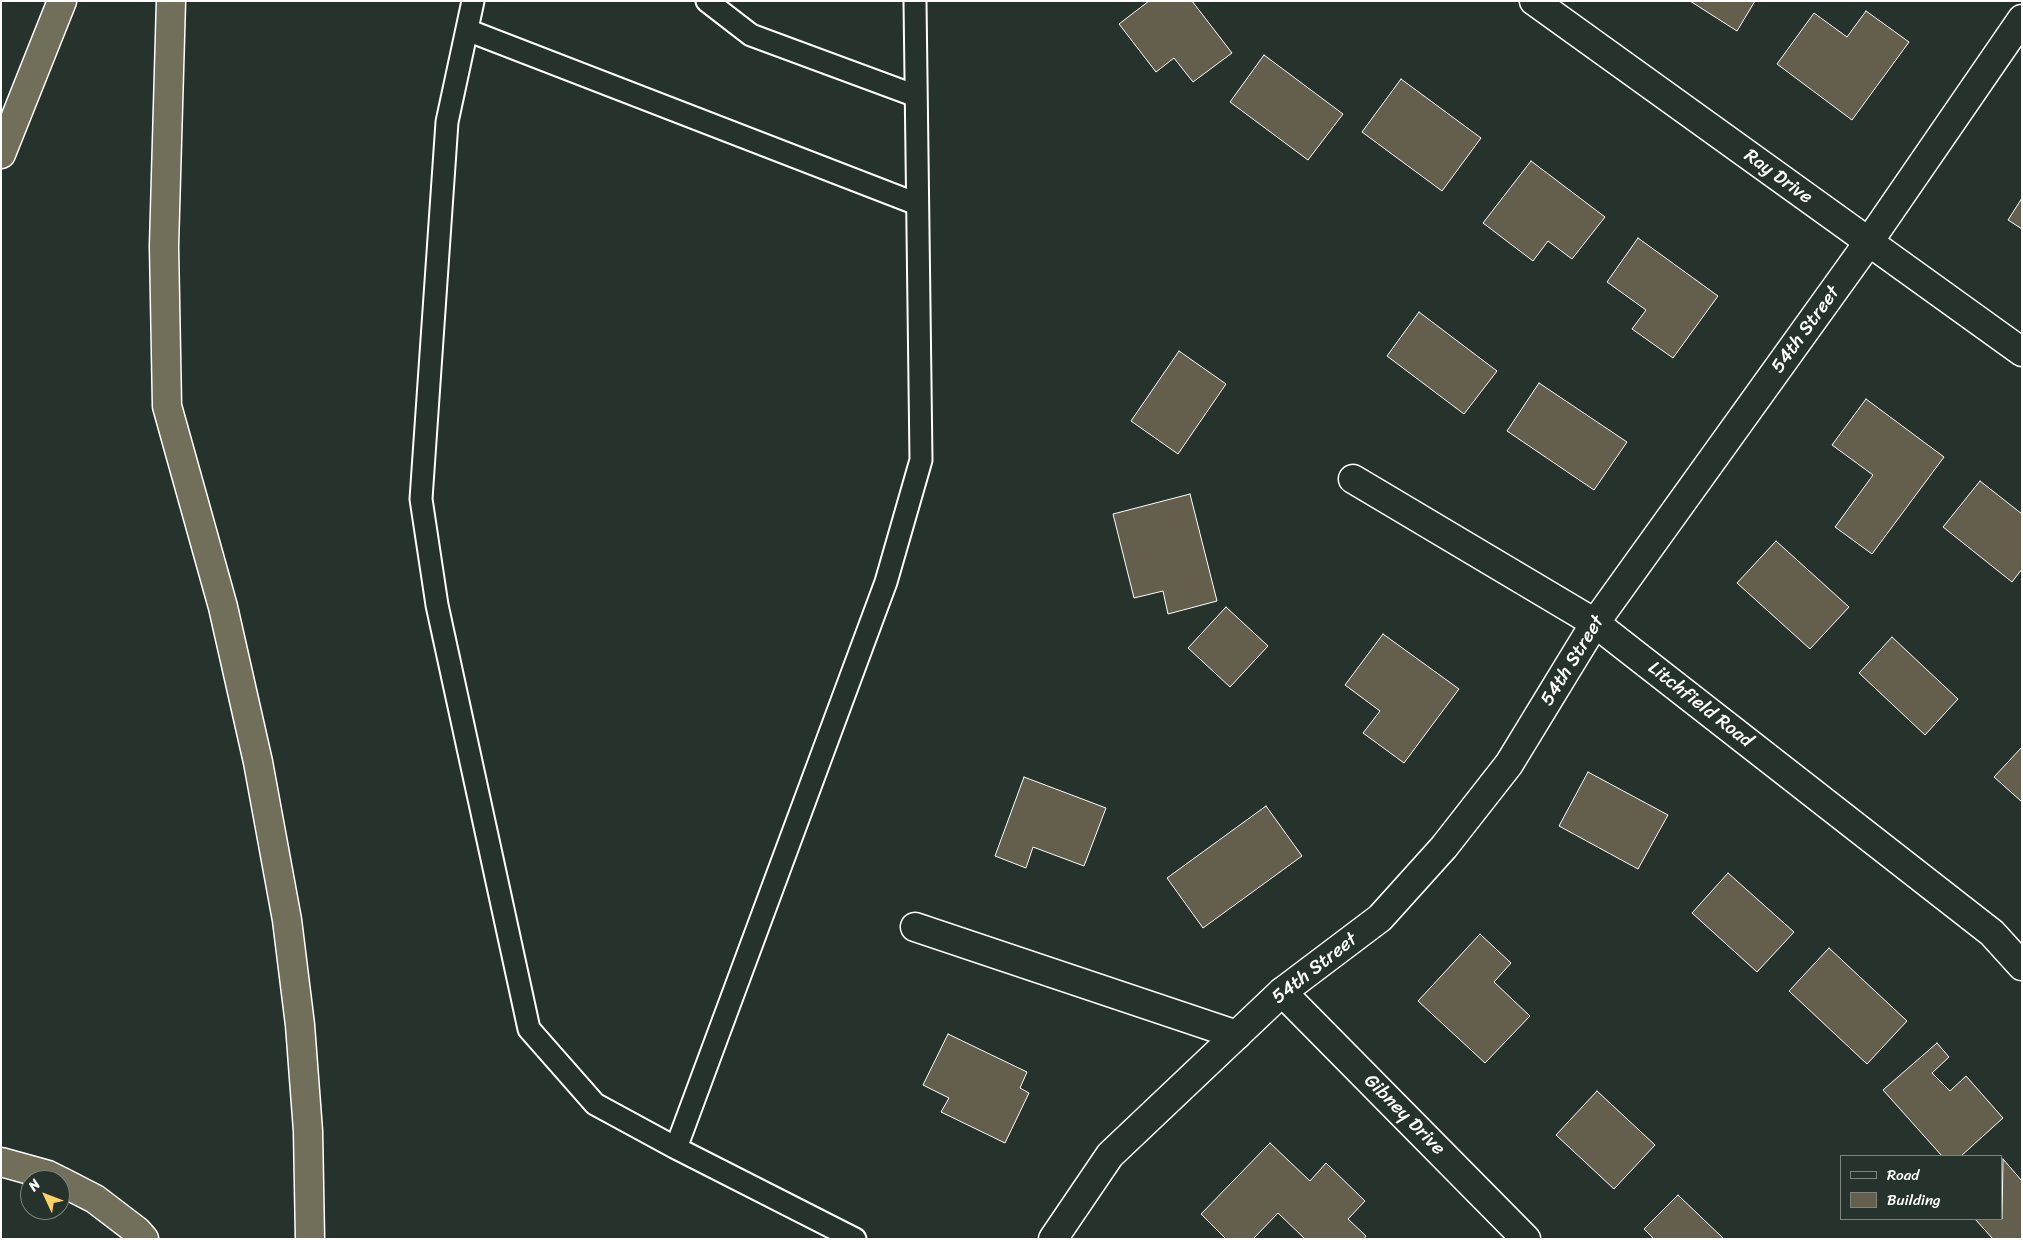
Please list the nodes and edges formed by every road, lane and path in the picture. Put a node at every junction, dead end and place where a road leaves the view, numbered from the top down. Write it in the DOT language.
graph roads {
  1 [pos="62,1"];
  2 [pos="171,1"];
  3 [pos="473,1"];
  4 [pos="708,1"];
  5 [pos="915,1"];
  6 [pos="1534,1"];
  7 [pos="2022,19"];
  8 [pos="467,30"];
  9 [pos="916,96"];
  10 [pos="1,154"];
  11 [pos="917,204"];
  12 [pos="1868,243"];
  13 [pos="2022,352"];
  14 [pos="1353,479"];
  15 [pos="1595,623"];
  16 [pos="915,927"];
  17 [pos="2022,966"];
  18 [pos="1282,992"];
  19 [pos="1237,1035"];
  20 [pos="676,1148"];
  21 [pos="1,1162"];
  22 [pos="30,1170"];
  23 [pos="70,1186"];
  24 [pos="144,1239"];
  25 [pos="310,1239"];
  26 [pos="855,1239"];
  27 [pos="1053,1239"];
  28 [pos="1526,1239"];
  1 -- 10 [label="highway"];
  2 -- 25 [label="highway"];
  3 -- 8 [label="lane"];
  4 -- 9 [label="lane"];
  5 -- 9 [label="lane"];
  6 -- 12 [label="street, Ray Drive"];
  7 -- 12 [label="street, 54th Street"];
  8 -- 11 [label="lane"];
  8 -- 20 [label="lane"];
  9 -- 11 [label="lane"];
  11 -- 20 [label="lane"];
  12 -- 13 [label="street, Ray Drive"];
  12 -- 15 [label="street, 54th Street"];
  14 -- 15 [label="street, Litchfield Road"];
  15 -- 17 [label="street, Litchfield Road"];
  15 -- 18 [label="street, 54th Street"];
  16 -- 19 [label="street"];
  18 -- 19 [label="street, 54th Street"];
  18 -- 28 [label="street, Gibney Drive"];
  19 -- 27 [label="street, 54th Street"];
  20 -- 26 [label="lane"];
  21 -- 22 [label="highway"];
  23 -- 24 [label="highway"];
}
